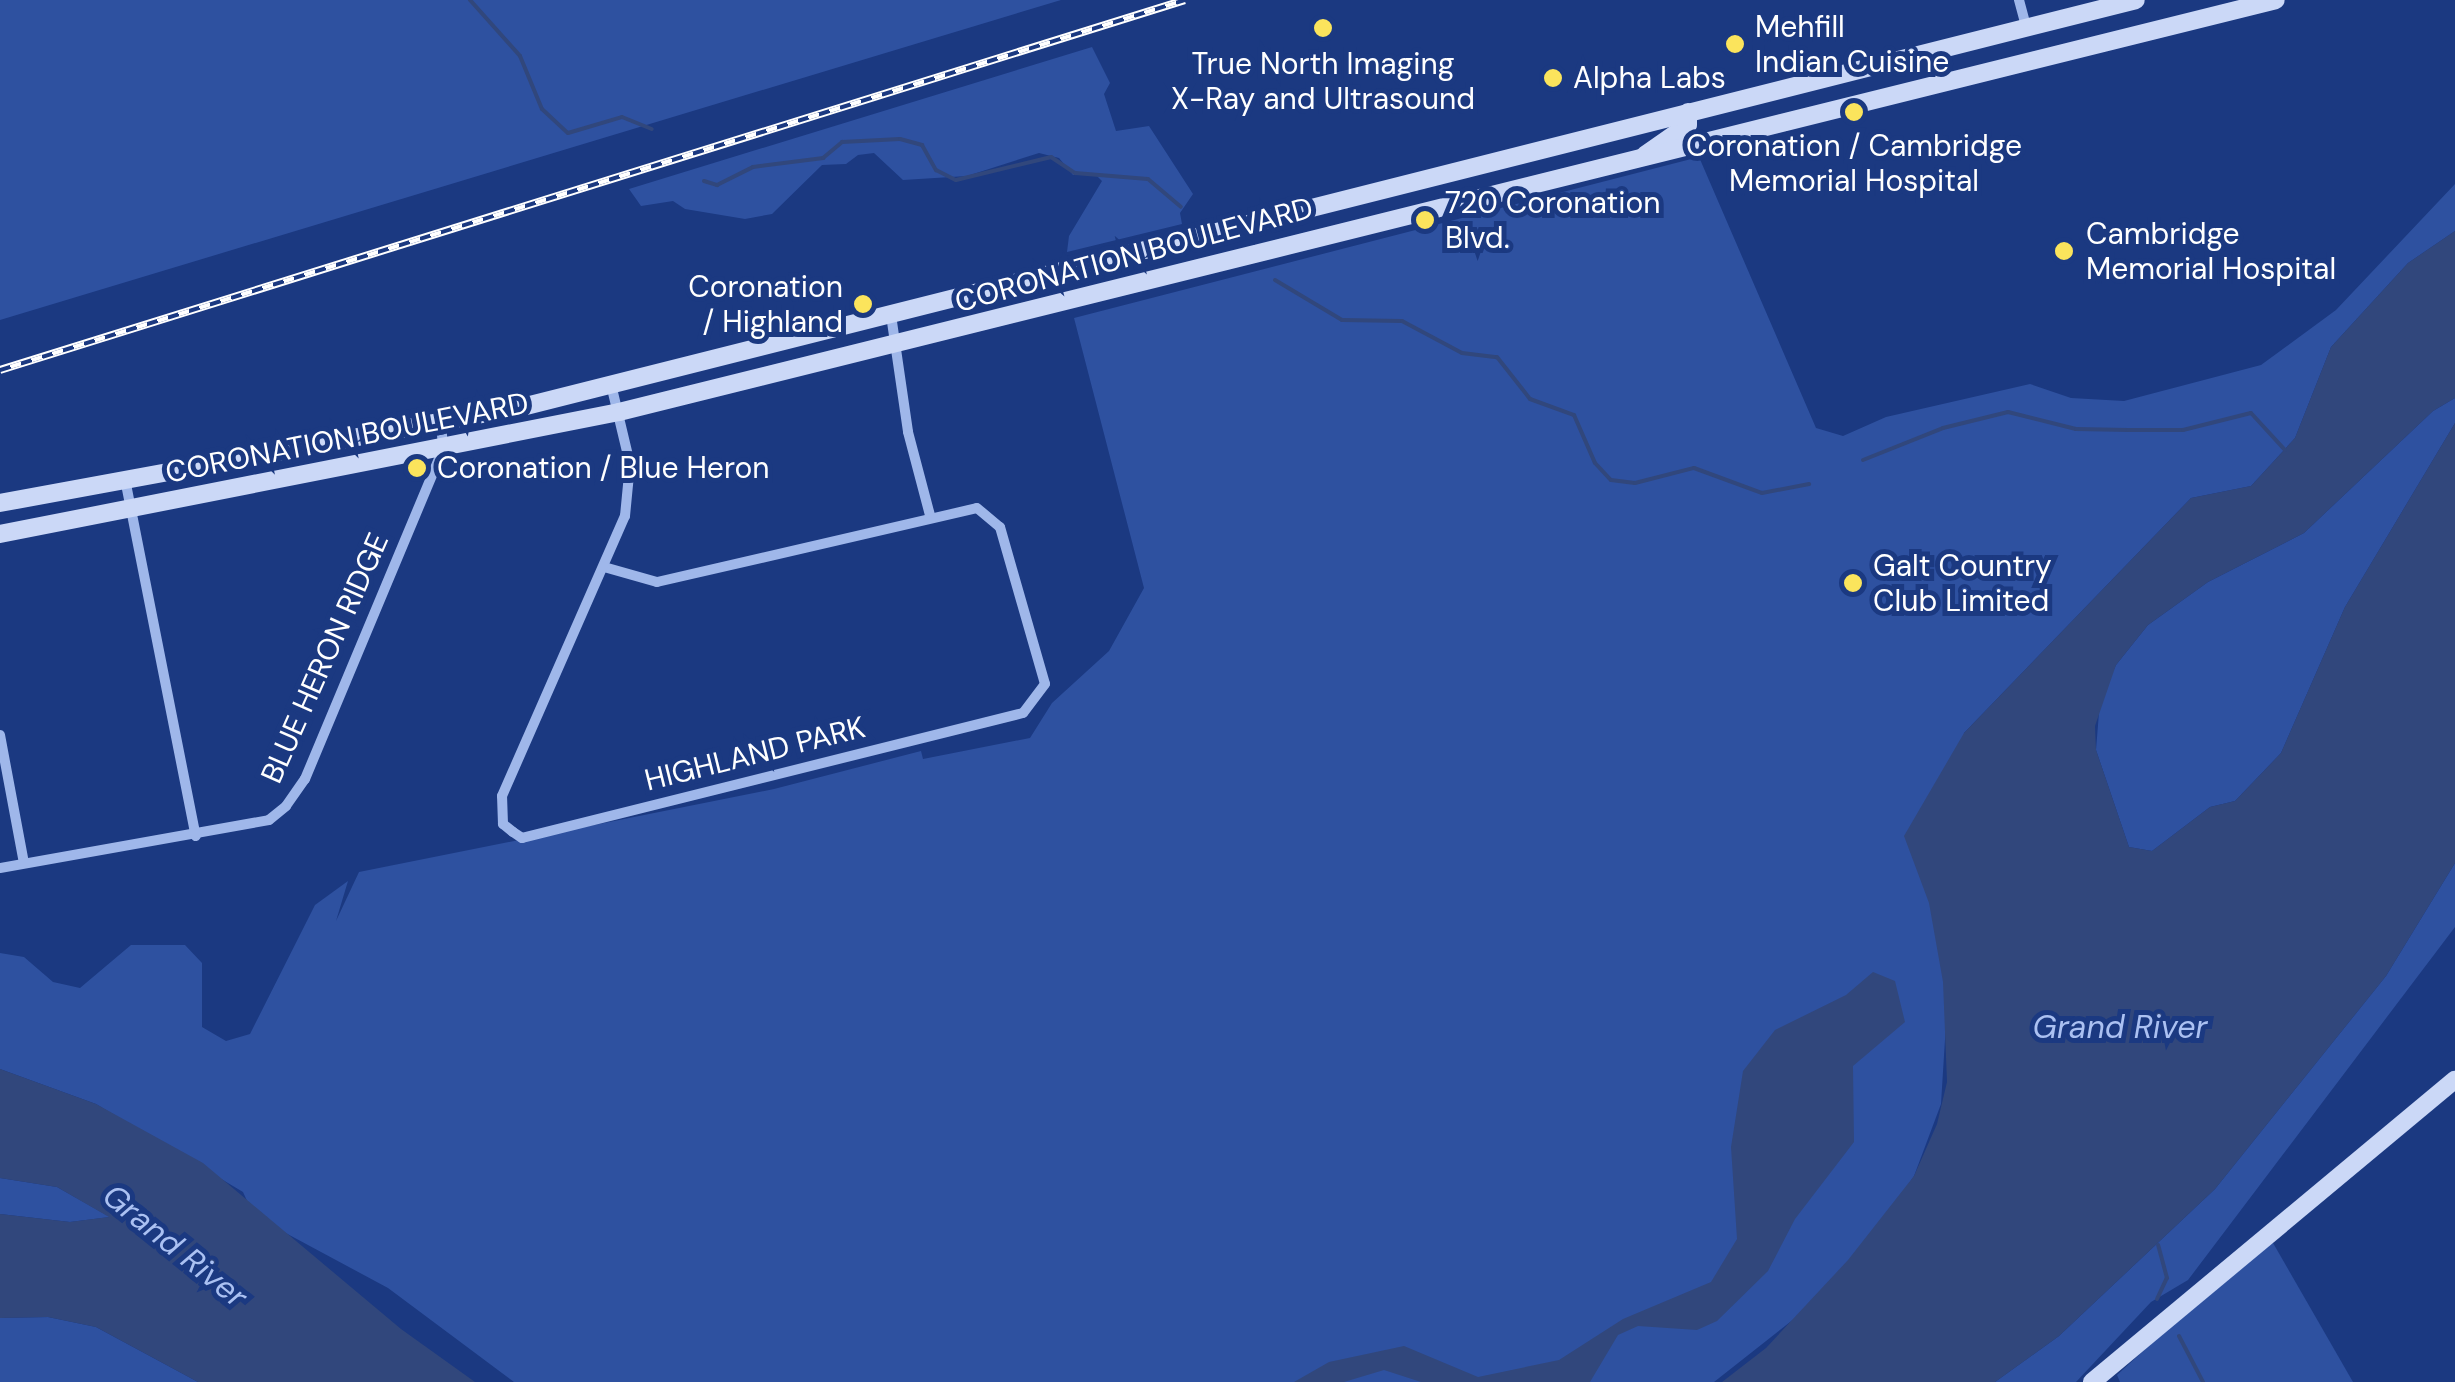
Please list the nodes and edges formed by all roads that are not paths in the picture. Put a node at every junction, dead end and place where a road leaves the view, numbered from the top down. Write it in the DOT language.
graph roads {
  1 [pos="2019,0"];
  2 [pos="2136,0"];
  3 [pos="2276,0"];
  4 [pos="2027,30"];
  5 [pos="1688,112"];
  6 [pos="1644,156"];
  7 [pos="1136,253"];
  8 [pos="1142,281"];
  9 [pos="891,316"];
  10 [pos="896,346"];
  11 [pos="611,383"];
  12 [pos="619,412"];
  13 [pos="441,421"];
  14 [pos="442,449"];
  15 [pos="238,458"];
  16 [pos="125,478"];
  17 [pos="244,486"];
  18 [pos="0,503"];
  19 [pos="128,508"];
  20 [pos="930,516"];
  21 [pos="0,534"];
  22 [pos="604,566"];
  23 [pos="0,735"];
  24 [pos="196,836"];
  25 [pos="24,864"];
  26 [pos="0,868"];
  27 [pos="2455,1080"];
  28 [pos="2092,1382"];
  1 -- 4 [label="street"];
  2 -- 4 [label="main road, CORONATION BOULEVARD"];
  3 -- 6 [label="main road, CORONATION BOULEVARD"];
  4 -- 5 [label="main road, CORONATION BOULEVARD"];
  5 -- 6 [label="main road"];
  5 -- 7 [label="main road, CORONATION BOULEVARD"];
  6 -- 8 [label="main road, CORONATION BOULEVARD"];
  7 -- 8 [label="main road"];
  7 -- 9 [label="main road, CORONATION BOULEVARD"];
  8 -- 10 [label="main road, CORONATION BOULEVARD"];
  9 -- 10 [label="street"];
  9 -- 11 [label="main road, CORONATION BOULEVARD"];
  10 -- 12 [label="main road, CORONATION BOULEVARD"];
  10 -- 20 [label="street"];
  11 -- 12 [label="street, HIGHLAND PARK"];
  11 -- 13 [label="main road, CORONATION BOULEVARD"];
  12 -- 14 [label="main road, CORONATION BOULEVARD"];
  12 -- 22 [label="street, HIGHLAND PARK"];
  13 -- 14 [label="street, BLUE HERON RIDGE"];
  13 -- 15 [label="main road, CORONATION BOULEVARD"];
  14 -- 17 [label="main road, CORONATION BOULEVARD"];
  14 -- 24 [label="street, BLUE HERON RIDGE"];
  15 -- 16 [label="main road, CORONATION BOULEVARD"];
  15 -- 17 [label="main road"];
  16 -- 18 [label="main road, CORONATION BOULEVARD"];
  16 -- 19 [label="street"];
  17 -- 19 [label="main road, CORONATION BOULEVARD"];
  19 -- 21 [label="main road, CORONATION BOULEVARD"];
  19 -- 24 [label="street"];
  20 -- 22 [label="street, HIGHLAND PARK"];
  20 -- 22 [label="street, HIGHLAND PARK"];
  23 -- 25 [label="street"];
  24 -- 25 [label="street, BLUE HERON RIDGE"];
  25 -- 26 [label="street, BLUE HERON RIDGE"];
  27 -- 28 [label="main road"];
}
